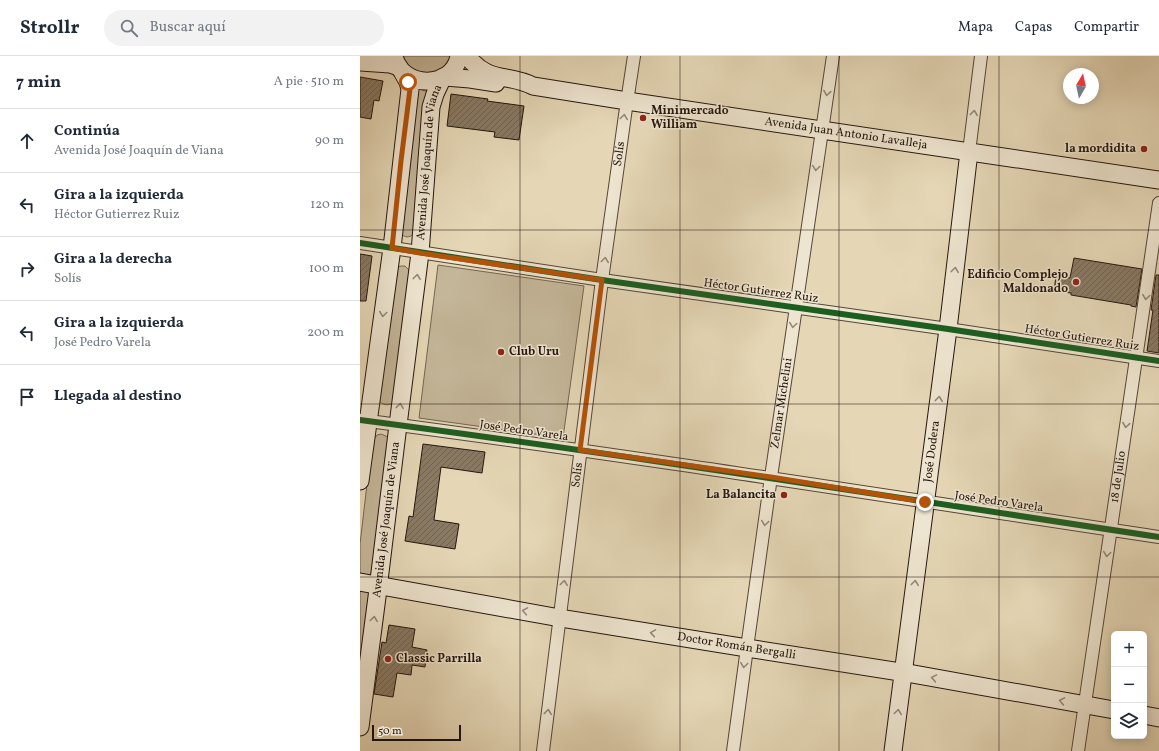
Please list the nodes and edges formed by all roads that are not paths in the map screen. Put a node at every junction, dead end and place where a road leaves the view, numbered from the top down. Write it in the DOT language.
graph roads {
  1 [pos="459,56"];
  2 [pos="467,56"];
  3 [pos="634,56"];
  4 [pos="833,56"];
  5 [pos="981,56"];
  6 [pos="360,62"];
  7 [pos="399,65"];
  8 [pos="444,77"];
  9 [pos="533,86"];
  10 [pos="627,101"];
  11 [pos="822,130"];
  12 [pos="969,152"];
  13 [pos="1159,180"];
  14 [pos="1159,203"];
  15 [pos="360,244"];
  16 [pos="392,248"];
  17 [pos="420,253"];
  18 [pos="602,280"];
  19 [pos="796,307"];
  20 [pos="948,329"];
  21 [pos="1137,358"];
  22 [pos="1159,361"];
  23 [pos="364,420"];
  24 [pos="398,425"];
  25 [pos="580,450"];
  26 [pos="771,477"];
  27 [pos="360,481"];
  28 [pos="925,502"];
  29 [pos="1110,529"];
  30 [pos="1159,537"];
  31 [pos="360,582"];
  32 [pos="379,585"];
  33 [pos="560,618"];
  34 [pos="747,648"];
  35 [pos="903,673"];
  36 [pos="1085,705"];
  37 [pos="1111,709"];
  38 [pos="1147,716"];
  39 [pos="1159,718"];
  40 [pos="360,727"];
  41 [pos="543,751"];
  42 [pos="733,751"];
  43 [pos="893,751"];
  44 [pos="1078,751"];
  1 -- 8 [label="street, Avenida José Joaquín de Viana"];
  2 -- 9 [label="street, Avenida Juan Antonio Lavalleja"];
  3 -- 10 [label="street, Solís"];
  4 -- 11 [label="street, Zelmar Michelini, one-way"];
  12 -- 5 [label="street, one-way"];
  6 -- 7 [label="street"];
  7 -- 8 [label="street, Avenida Juan Antonio Lavalleja"];
  7 -- 16 [label="street"];
  8 -- 9 [label="street, Avenida Juan Antonio Lavalleja"];
  8 -- 17 [label="street, Avenida José Joaquín de Viana"];
  9 -- 10 [label="street, Avenida Juan Antonio Lavalleja"];
  10 -- 11 [label="street, Avenida Juan Antonio Lavalleja"];
  18 -- 10 [label="street, Solís, one-way"];
  11 -- 12 [label="street, Avenida Juan Antonio Lavalleja"];
  11 -- 19 [label="street, Zelmar Michelini, one-way"];
  12 -- 13 [label="street, Avenida Juan Antonio Lavalleja"];
  20 -- 12 [label="street, José Dodera, one-way"];
  14 -- 21 [label="street, 18 de Julio, one-way"];
  15 -- 16 [label="street, Héctor Gutierrez Ruiz"];
  16 -- 17 [label="street, Héctor Gutierrez Ruiz"];
  16 -- 23 [label="street, one-way"];
  17 -- 18 [label="street, Héctor Gutierrez Ruiz"];
  24 -- 17 [label="street, Avenida José Joaquín de Viana, one-way"];
  18 -- 19 [label="street, Héctor Gutierrez Ruiz"];
  18 -- 25 [label="street, Solís"];
  19 -- 20 [label="street, Héctor Gutierrez Ruiz"];
  19 -- 26 [label="street, Zelmar Michelini, one-way"];
  20 -- 21 [label="street, Héctor Gutierrez Ruiz"];
  28 -- 20 [label="street, José Dodera, one-way"];
  21 -- 22 [label="street, Héctor Gutierrez Ruiz"];
  21 -- 29 [label="street, 18 de Julio, one-way"];
  23 -- 24 [label="street, José Pedro Varela"];
  23 -- 27 [label="street"];
  24 -- 25 [label="street, José Pedro Varela"];
  24 -- 32 [label="street, Avenida José Joaquín de Viana"];
  25 -- 26 [label="street, José Pedro Varela"];
  33 -- 25 [label="street, Solís, one-way"];
  26 -- 28 [label="street, José Pedro Varela"];
  26 -- 34 [label="street, Zelmar Michelini, one-way"];
  28 -- 29 [label="street, José Pedro Varela"];
  35 -- 28 [label="street, José Dodera, one-way"];
  29 -- 30 [label="street, José Pedro Varela"];
  29 -- 36 [label="street, 18 de Julio, one-way"];
  31 -- 32 [label="street, Doctor Román Bergalli"];
  33 -- 32 [label="street, Doctor Román Bergalli, one-way"];
  40 -- 32 [label="street, Avenida José Joaquín de Viana, one-way"];
  34 -- 33 [label="street, Doctor Román Bergalli, one-way"];
  41 -- 33 [label="street, Solís, one-way"];
  34 -- 35 [label="street, Doctor Román Bergalli"];
  34 -- 42 [label="street, Zelmar Michelini, one-way"];
  36 -- 35 [label="street, Doctor Román Bergalli, one-way"];
  43 -- 35 [label="street, José Dodera, one-way"];
  36 -- 37 [label="street, Doctor Román Bergalli"];
  36 -- 44 [label="street, 18 de Julio"];
  38 -- 39 [label="street"];
}
